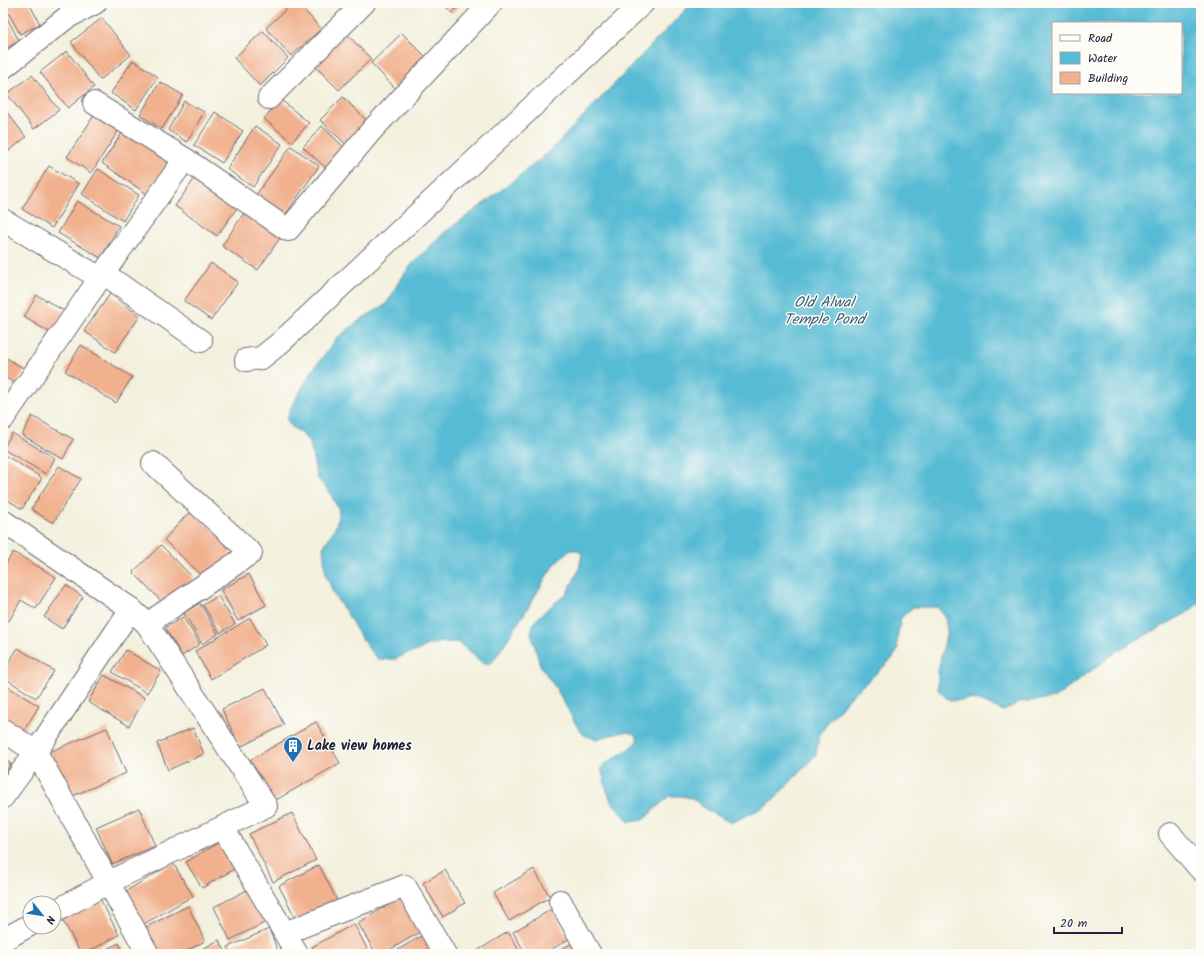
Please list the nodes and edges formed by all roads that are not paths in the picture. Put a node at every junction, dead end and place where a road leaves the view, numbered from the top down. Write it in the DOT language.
graph roads {
  1 [pos="95,3"];
  2 [pos="364,3"];
  3 [pos="490,3"];
  4 [pos="643,3"];
  5 [pos="3,68"];
  6 [pos="269,98"];
  7 [pos="94,103"];
  8 [pos="185,159"];
  9 [pos="3,220"];
  10 [pos="102,276"];
  11 [pos="201,341"];
  12 [pos="246,360"];
  13 [pos="3,419"];
  14 [pos="153,463"];
  15 [pos="3,521"];
  16 [pos="131,609"];
  17 [pos="147,624"];
  18 [pos="3,730"];
  19 [pos="36,752"];
  20 [pos="3,797"];
  21 [pos="223,828"];
  22 [pos="1170,834"];
  23 [pos="1201,870"];
  24 [pos="109,882"];
  25 [pos="560,901"];
  26 [pos="62,908"];
  27 [pos="22,929"];
  28 [pos="285,933"];
  29 [pos="3,940"];
  30 [pos="148,954"];
  31 [pos="297,954"];
  32 [pos="445,954"];
  33 [pos="590,954"];
  1 -- 5 [label="street"];
  2 -- 6 [label="street"];
  3 -- 8 [label="street"];
  4 -- 12 [label="street"];
  7 -- 8 [label="street"];
  8 -- 10 [label="street"];
  9 -- 10 [label="street"];
  10 -- 11 [label="street"];
  10 -- 13 [label="street"];
  14 -- 17 [label="street"];
  15 -- 16 [label="street"];
  16 -- 17 [label="street"];
  16 -- 19 [label="street"];
  17 -- 21 [label="street"];
  18 -- 19 [label="street"];
  19 -- 20 [label="street"];
  19 -- 24 [label="street"];
  21 -- 24 [label="street"];
  21 -- 28 [label="street"];
  22 -- 23 [label="street"];
  24 -- 26 [label="street"];
  24 -- 30 [label="street"];
  25 -- 33 [label="street"];
  27 -- 29 [label="street"];
  28 -- 31 [label="street"];
  28 -- 32 [label="street"];
}
